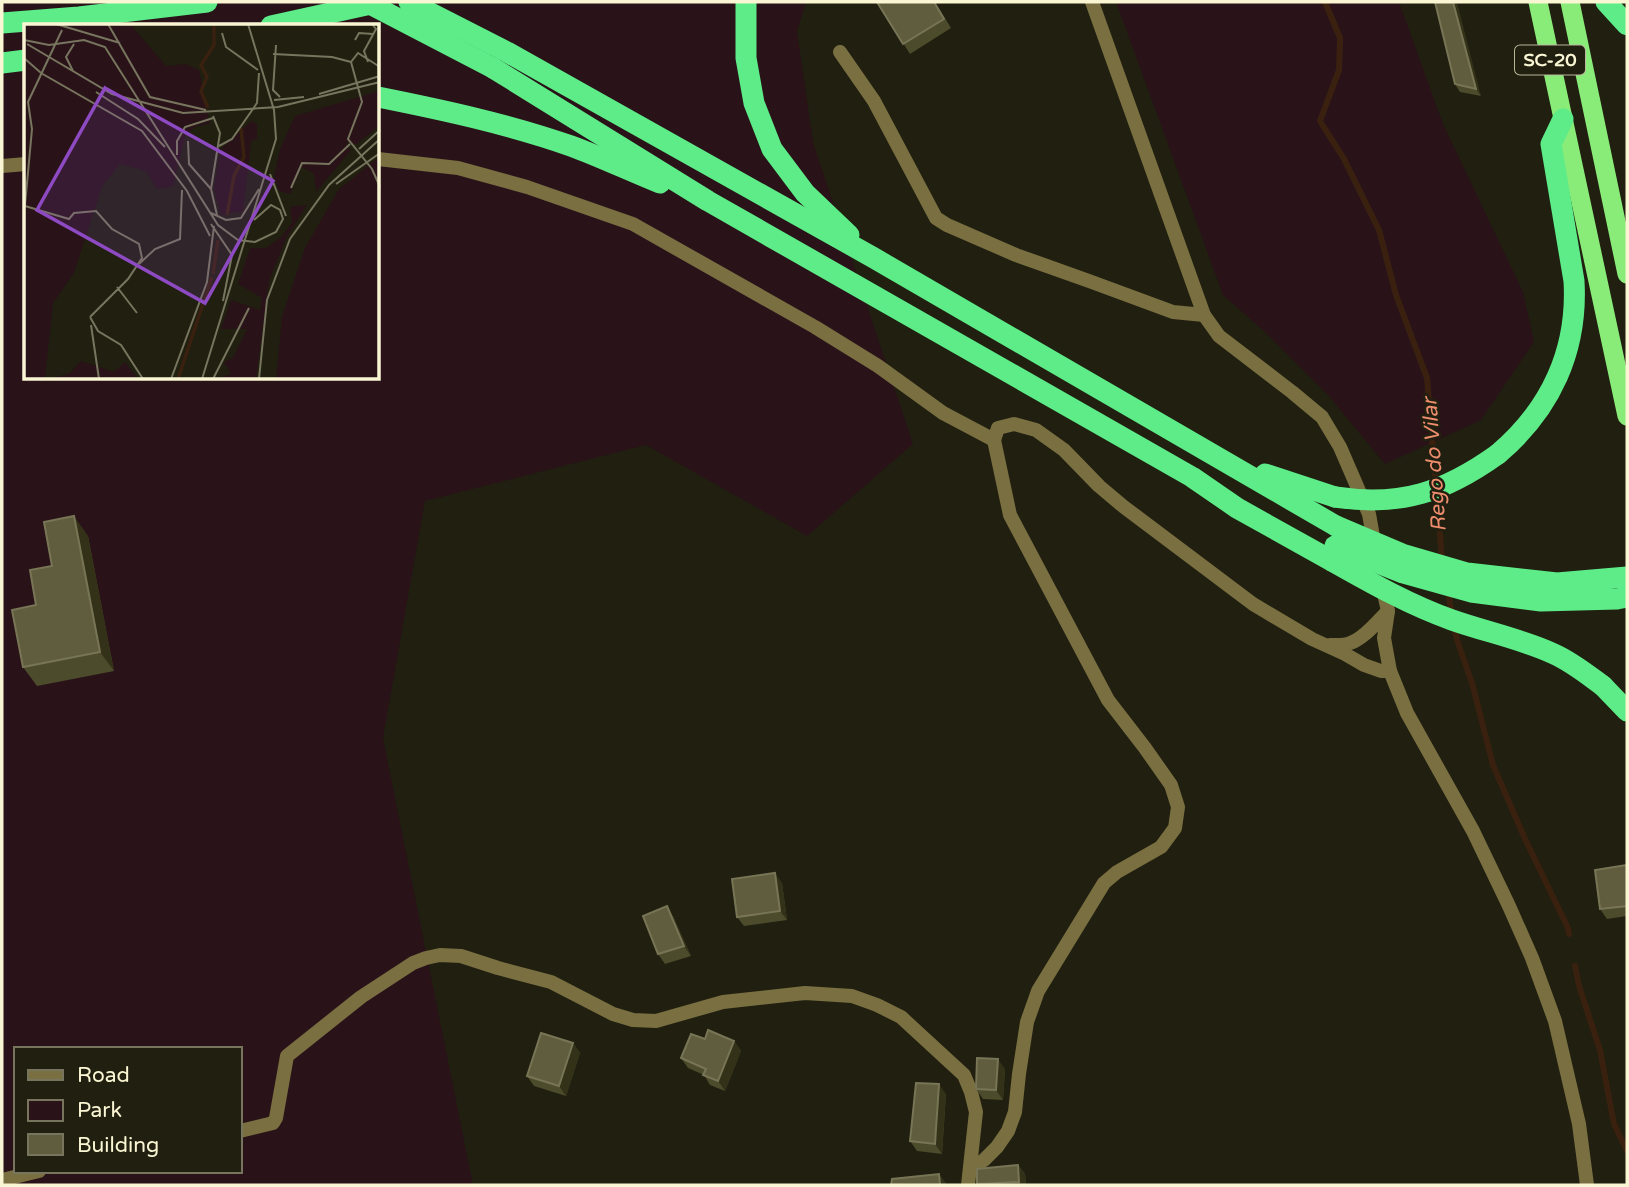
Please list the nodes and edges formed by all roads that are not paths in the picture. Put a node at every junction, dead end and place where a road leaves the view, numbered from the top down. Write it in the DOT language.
graph roads {
  1 [pos="207,2"];
  2 [pos="366,2"];
  3 [pos="380,2"];
  4 [pos="409,2"];
  5 [pos="746,2"];
  6 [pos="1092,2"];
  7 [pos="1538,2"];
  8 [pos="1570,2"];
  9 [pos="1605,2"];
  10 [pos="2,23"];
  11 [pos="280,24"];
  12 [pos="1627,25"];
  13 [pos="840,52"];
  14 [pos="24,60"];
  15 [pos="500,60"];
  16 [pos="2,63"];
  17 [pos="2,72"];
  18 [pos="24,74"];
  19 [pos="380,97"];
  20 [pos="1563,119"];
  21 [pos="380,159"];
  22 [pos="24,164"];
  23 [pos="2,166"];
  24 [pos="708,201"];
  25 [pos="874,258"];
  26 [pos="1627,274"];
  27 [pos="1204,315"];
  28 [pos="1627,416"];
  29 [pos="993,440"];
  30 [pos="1223,459"];
  31 [pos="1334,545"];
  32 [pos="1627,577"];
  33 [pos="1627,597"];
  34 [pos="1388,611"];
  35 [pos="1325,645"];
  36 [pos="1391,671"];
  37 [pos="1627,711"];
  38 [pos="242,1131"];
  39 [pos="970,1168"];
  40 [pos="31,1173"];
  41 [pos="2,1180"];
  42 [pos="968,1185"];
  43 [pos="1587,1185"];
  1 -- 10 [label="highway"];
  2 -- 15 [label="highway, bridge"];
  3 -- 11 [label="highway"];
  4 -- 15 [label="highway"];
  5 -- 25 [label="highway"];
  6 -- 27 [label="street"];
  7 -- 20 [label="highway, SC-20"];
  8 -- 26 [label="highway, SC-20"];
  9 -- 12 [label="highway"];
  13 -- 27 [label="street"];
  14 -- 16 [label="highway"];
  15 -- 24 [label="highway"];
  15 -- 25 [label="highway"];
  17 -- 18 [label="highway"];
  19 -- 24 [label="highway"];
  20 -- 28 [label="highway, SC-20"];
  20 -- 30 [label="highway, bridge"];
  21 -- 29 [label="street"];
  22 -- 23 [label="street"];
  24 -- 31 [label="highway"];
  25 -- 30 [label="highway"];
  27 -- 34 [label="street"];
  29 -- 35 [label="street"];
  29 -- 39 [label="street"];
  30 -- 31 [label="highway"];
  31 -- 32 [label="highway, bridge"];
  31 -- 33 [label="highway, bridge"];
  31 -- 37 [label="highway, bridge"];
  34 -- 35 [label="street"];
  34 -- 36 [label="street"];
  35 -- 36 [label="street"];
  36 -- 43 [label="street"];
  38 -- 39 [label="street"];
  39 -- 42 [label="street"];
  40 -- 41 [label="street"];
}
